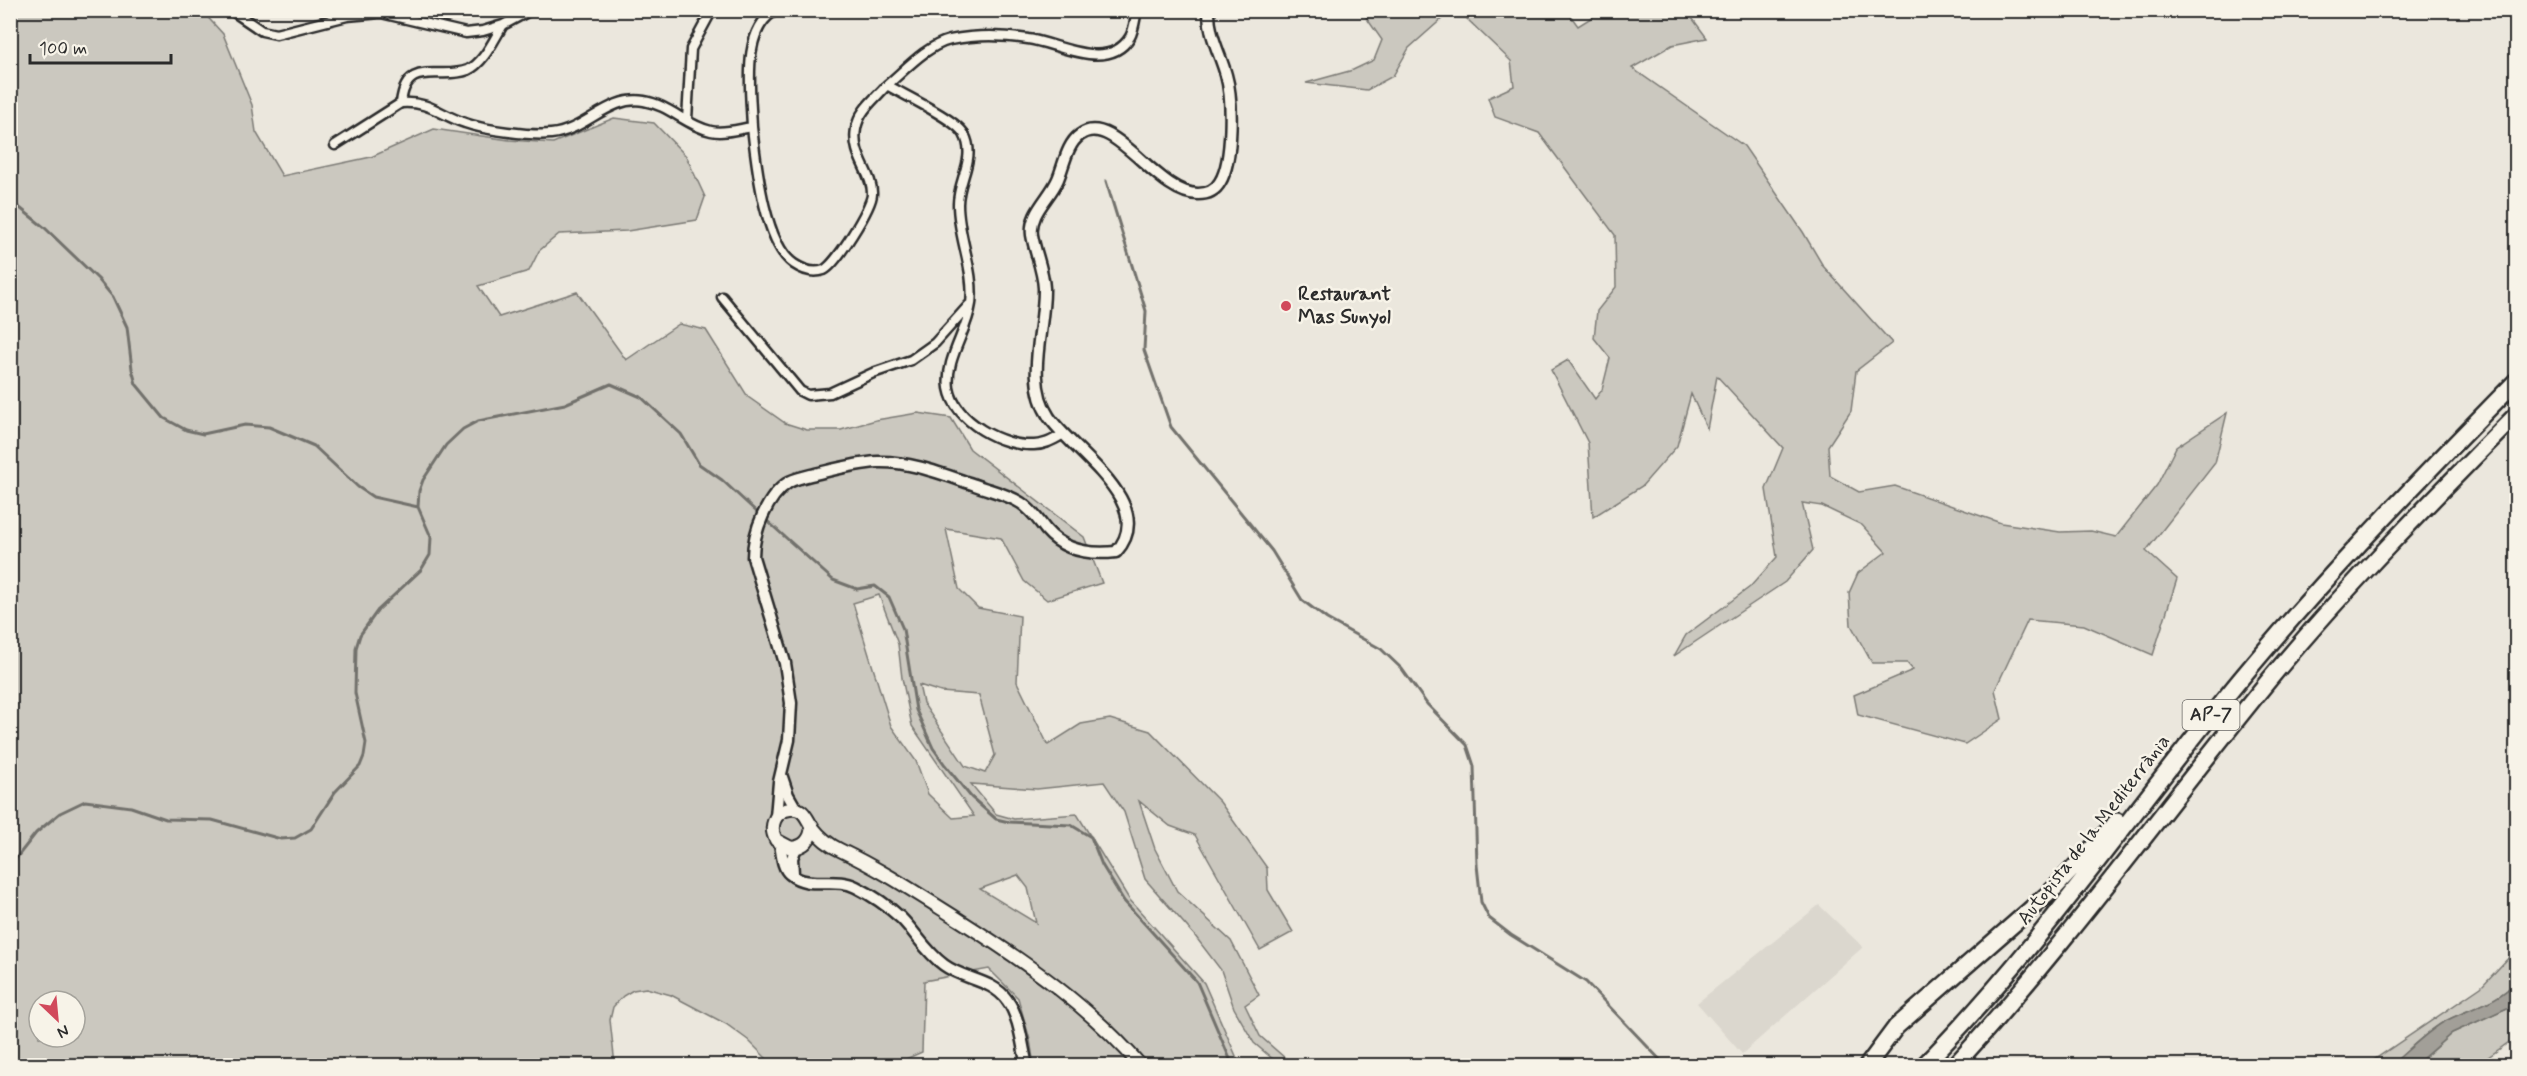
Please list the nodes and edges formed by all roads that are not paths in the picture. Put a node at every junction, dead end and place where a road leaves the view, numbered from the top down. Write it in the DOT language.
graph roads {
  1 [pos="231,10"];
  2 [pos="531,10"];
  3 [pos="712,10"];
  4 [pos="777,10"];
  5 [pos="1137,10"];
  6 [pos="1209,10"];
  7 [pos="503,25"];
  8 [pos="887,86"];
  9 [pos="401,103"];
  10 [pos="687,120"];
  11 [pos="752,127"];
  12 [pos="335,145"];
  13 [pos="722,297"];
  14 [pos="971,304"];
  15 [pos="2517,381"];
  16 [pos="2517,415"];
  17 [pos="1064,434"];
  18 [pos="2190,741"];
  19 [pos="782,774"];
  20 [pos="796,809"];
  21 [pos="776,817"];
  22 [pos="812,826"];
  23 [pos="780,844"];
  24 [pos="800,846"];
  25 [pos="834,848"];
  26 [pos="794,877"];
  27 [pos="2045,963"];
  28 [pos="1027,1065"];
  29 [pos="1141,1065"];
  30 [pos="1867,1065"];
  31 [pos="1923,1065"];
  32 [pos="1954,1065"];
  33 [pos="1967,1065"];
  1 -- 7 [label="street"];
  2 -- 7 [label="street"];
  3 -- 10 [label="street"];
  4 -- 11 [label="street"];
  5 -- 8 [label="street"];
  6 -- 17 [label="street"];
  7 -- 9 [label="street"];
  8 -- 11 [label="street"];
  8 -- 14 [label="street"];
  9 -- 10 [label="street"];
  9 -- 12 [label="street"];
  10 -- 11 [label="street"];
  13 -- 14 [label="street"];
  14 -- 17 [label="street"];
  15 -- 18 [label="highway, Autopista de la Mediterrània / AP-7"];
  16 -- 27 [label="highway, AP-7"];
  17 -- 19 [label="street"];
  18 -- 30 [label="highway"];
  18 -- 31 [label="highway, Autopista de la Mediterrània / AP-7"];
  19 -- 20 [label="street"];
  19 -- 21 [label="street"];
  20 -- 21 [label="main road"];
  20 -- 22 [label="main road"];
  21 -- 23 [label="main road"];
  22 -- 24 [label="main road"];
  22 -- 25 [label="main road"];
  23 -- 24 [label="main road"];
  23 -- 26 [label="street"];
  24 -- 25 [label="main road"];
  24 -- 26 [label="street"];
  25 -- 29 [label="main road"];
  26 -- 28 [label="street"];
  27 -- 32 [label="highway, AP-7"];
  27 -- 33 [label="highway"];
}
